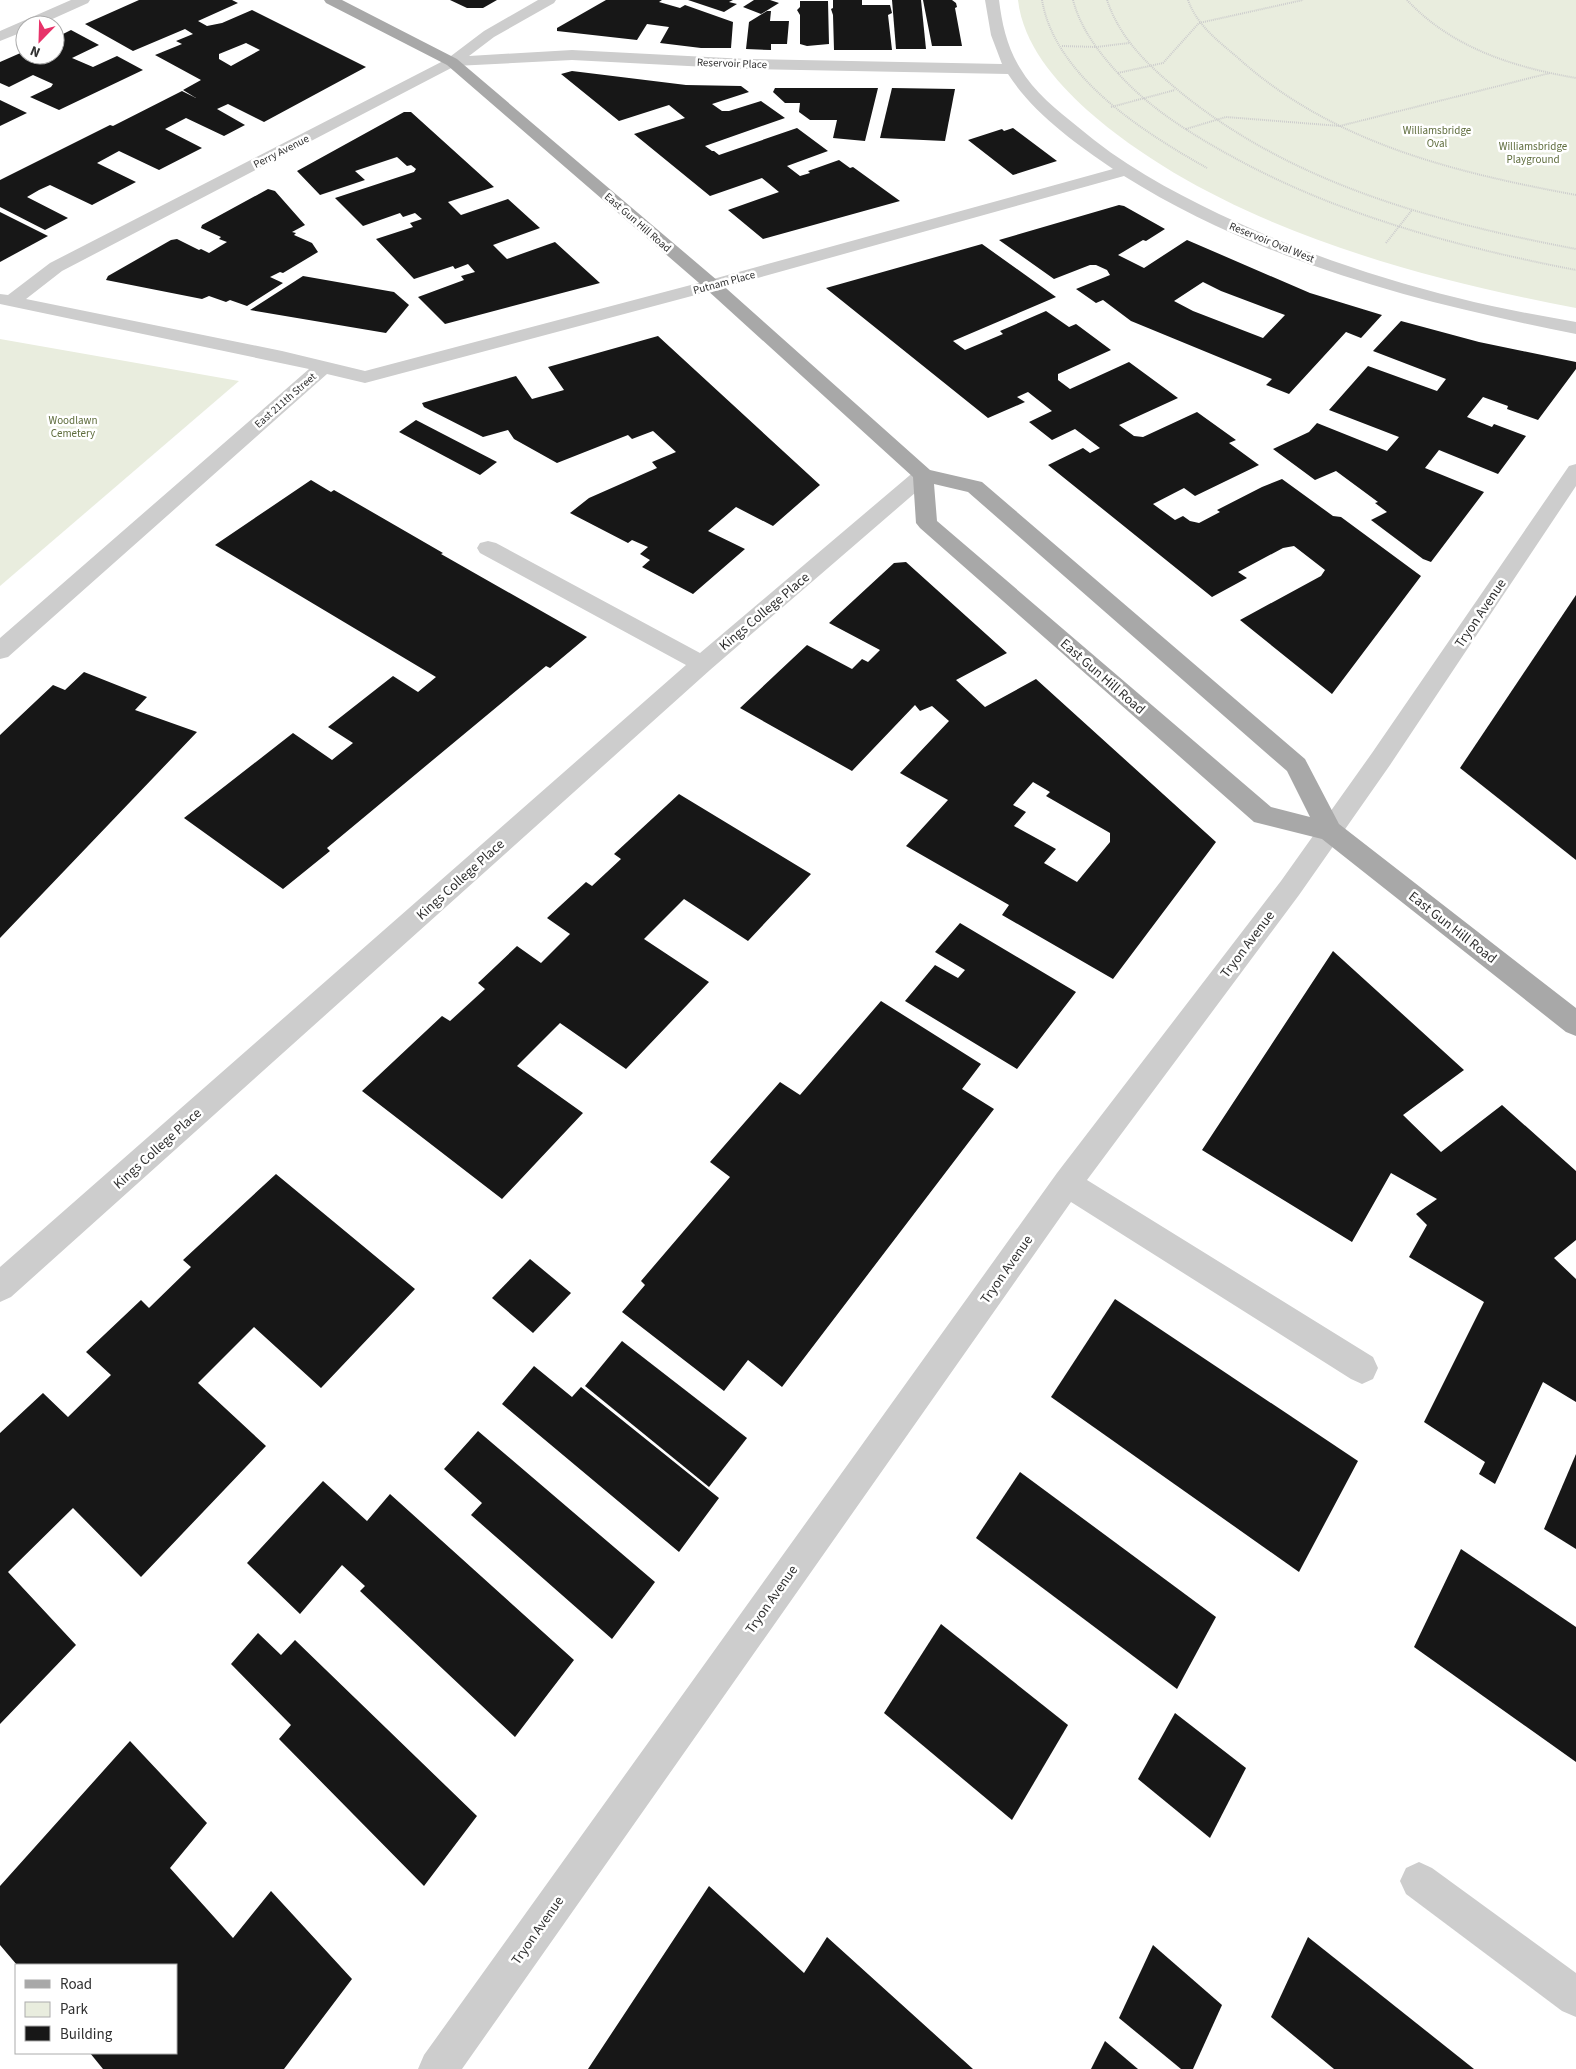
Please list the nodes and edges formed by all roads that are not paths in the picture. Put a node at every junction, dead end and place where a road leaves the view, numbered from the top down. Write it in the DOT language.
graph roads {
  1 [pos="83,0"];
  2 [pos="331,0"];
  3 [pos="549,0"];
  4 [pos="992,0"];
  5 [pos="49,15"];
  6 [pos="15,30"];
  7 [pos="0,37"];
  8 [pos="452,62"];
  9 [pos="1012,69"];
  10 [pos="1125,171"];
  11 [pos="712,285"];
  12 [pos="6,300"];
  13 [pos="1576,328"];
  14 [pos="322,368"];
  15 [pos="1576,471"];
  16 [pos="924,475"];
  17 [pos="488,548"];
  18 [pos="0,651"];
  19 [pos="702,664"];
  20 [pos="1330,831"];
  21 [pos="1576,1024"];
  22 [pos="1067,1183"];
  23 [pos="0,1287"];
  24 [pos="1362,1368"];
  25 [pos="1419,1881"];
  26 [pos="1576,1998"];
  27 [pos="438,2069"];
  1 -- 5 [label="street"];
  2 -- 8 [label="main road, East Gun Hill Road"];
  3 -- 8 [label="street, Perry Avenue"];
  4 -- 9 [label="street, Reservoir Oval West"];
  6 -- 7 [label="street"];
  8 -- 9 [label="street, Reservoir Place"];
  8 -- 11 [label="main road, East Gun Hill Road"];
  8 -- 12 [label="street, Perry Avenue"];
  9 -- 10 [label="street, Reservoir Oval West"];
  10 -- 11 [label="street, Putnam Place"];
  10 -- 13 [label="street, Reservoir Oval West"];
  11 -- 14 [label="street, Putnam Place"];
  11 -- 16 [label="main road, East Gun Hill Road"];
  12 -- 14 [label="street, East 211th Street"];
  14 -- 18 [label="street, East 211th Street"];
  15 -- 20 [label="street, Tryon Avenue"];
  16 -- 19 [label="street, Kings College Place"];
  16 -- 20 [label="main road, East Gun Hill Road"];
  16 -- 20 [label="main road, East Gun Hill Road"];
  17 -- 19 [label="street"];
  19 -- 23 [label="street, Kings College Place"];
  20 -- 21 [label="main road, East Gun Hill Road"];
  20 -- 22 [label="street, Tryon Avenue"];
  22 -- 24 [label="street"];
  22 -- 27 [label="street, Tryon Avenue"];
  25 -- 26 [label="street"];
}
